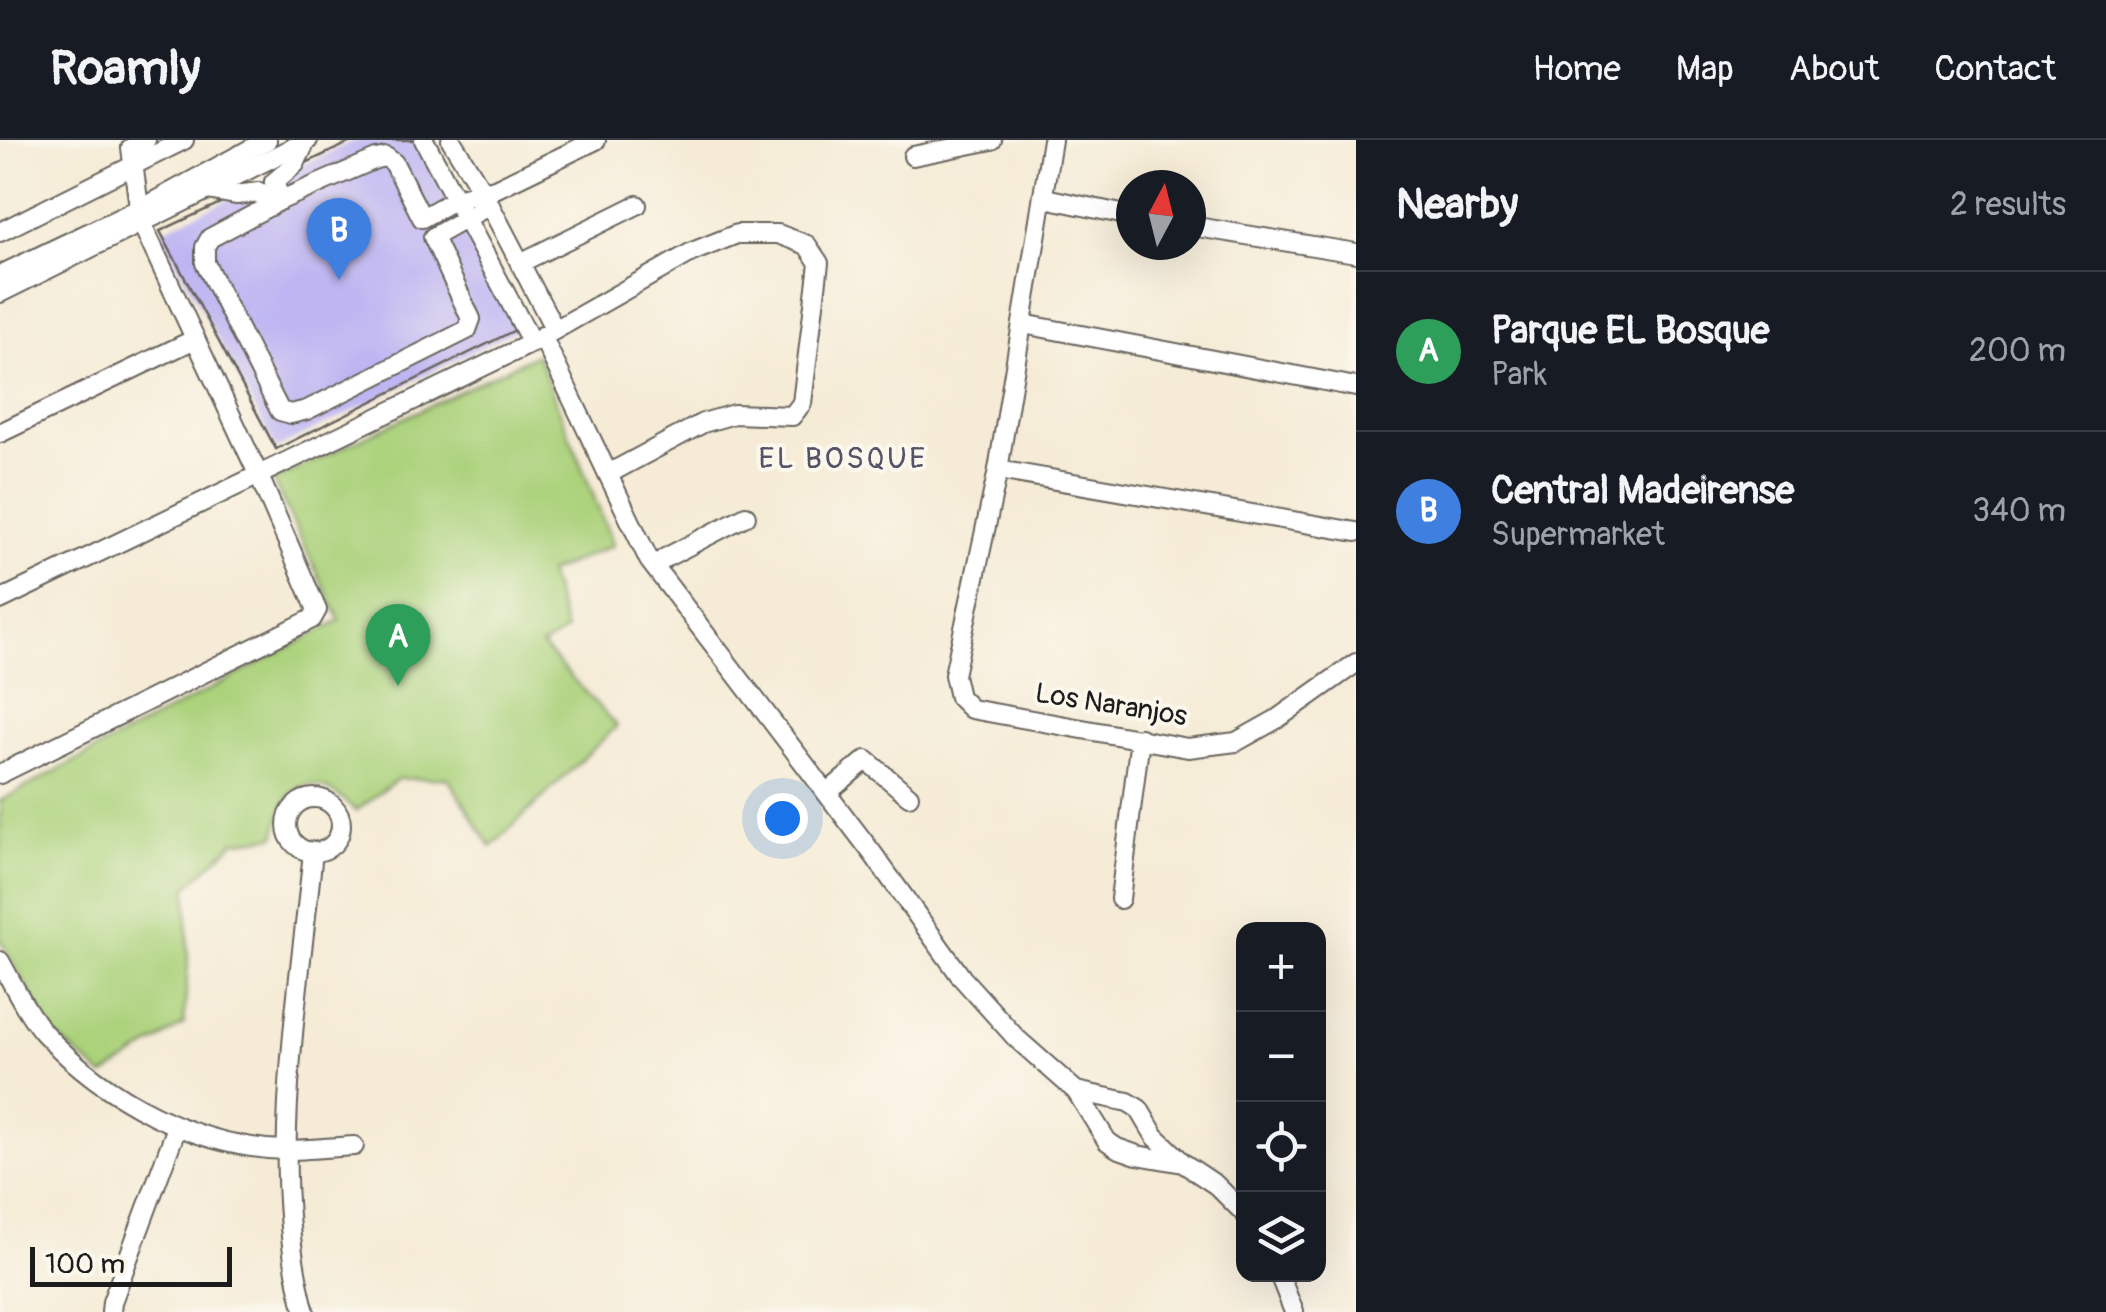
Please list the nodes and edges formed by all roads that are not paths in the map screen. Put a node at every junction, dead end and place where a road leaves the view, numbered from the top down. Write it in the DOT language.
graph roads {
  1 [pos="146,140"];
  2 [pos="184,140"];
  3 [pos="267,140"];
  4 [pos="307,140"];
  5 [pos="424,140"];
  6 [pos="451,140"];
  7 [pos="596,140"];
  8 [pos="992,140"];
  9 [pos="1052,140"];
  10 [pos="913,156"];
  11 [pos="131,166"];
  12 [pos="207,190"];
  13 [pos="1044,198"];
  14 [pos="456,199"];
  15 [pos="487,199"];
  16 [pos="276,203"];
  17 [pos="637,205"];
  18 [pos="1116,213"];
  19 [pos="139,216"];
  20 [pos="422,218"];
  21 [pos="467,219"];
  22 [pos="1206,228"];
  23 [pos="0,232"];
  24 [pos="434,237"];
  25 [pos="1356,253"];
  26 [pos="520,263"];
  27 [pos="0,274"];
  28 [pos="0,293"];
  29 [pos="1023,324"];
  30 [pos="542,336"];
  31 [pos="194,340"];
  32 [pos="1356,387"];
  33 [pos="0,433"];
  34 [pos="998,470"];
  35 [pos="608,474"];
  36 [pos="259,476"];
  37 [pos="746,516"];
  38 [pos="1356,532"];
  39 [pos="655,567"];
  40 [pos="0,600"];
  41 [pos="1356,663"];
  42 [pos="1140,738"];
  43 [pos="0,774"];
  44 [pos="827,793"];
  45 [pos="909,796"];
  46 [pos="313,852"];
  47 [pos="1120,899"];
  48 [pos="0,962"];
  49 [pos="1076,1092"];
  50 [pos="177,1127"];
  51 [pos="1155,1136"];
  52 [pos="354,1146"];
  53 [pos="284,1150"];
  54 [pos="1137,1155"];
  55 [pos="1183,1163"];
  56 [pos="1236,1206"];
  57 [pos="1282,1282"];
  58 [pos="111,1312"];
  59 [pos="305,1312"];
  60 [pos="1294,1312"];
  1 -- 11 [label="street"];
  2 -- 11 [label="street"];
  3 -- 19 [label="street"];
  4 -- 12 [label="street"];
  4 -- 16 [label="street"];
  5 -- 14 [label="street"];
  6 -- 15 [label="street"];
  7 -- 15 [label="street"];
  8 -- 10 [label="street"];
  9 -- 13 [label="street"];
  11 -- 19 [label="street"];
  11 -- 23 [label="street"];
  12 -- 16 [label="street"];
  12 -- 19 [label="street"];
  13 -- 18 [label="street"];
  13 -- 29 [label="street"];
  14 -- 15 [label="street"];
  14 -- 20 [label="street"];
  14 -- 21 [label="street"];
  15 -- 21 [label="street"];
  15 -- 26 [label="street"];
  16 -- 20 [label="street"];
  16 -- 24 [label="street"];
  17 -- 26 [label="street"];
  19 -- 27 [label="street"];
  19 -- 28 [label="street"];
  19 -- 31 [label="street"];
  20 -- 24 [label="street"];
  21 -- 24 [label="street"];
  21 -- 30 [label="street"];
  22 -- 25 [label="street"];
  26 -- 30 [label="street"];
  29 -- 32 [label="street"];
  29 -- 34 [label="street"];
  30 -- 35 [label="street"];
  30 -- 35 [label="street"];
  30 -- 36 [label="street"];
  31 -- 33 [label="street"];
  31 -- 36 [label="street"];
  34 -- 38 [label="street"];
  34 -- 42 [label="street, Los Naranjos"];
  35 -- 39 [label="street"];
  36 -- 40 [label="street"];
  36 -- 43 [label="street"];
  37 -- 39 [label="street"];
  39 -- 44 [label="street"];
  41 -- 42 [label="street, Los Naranjos"];
  42 -- 47 [label="street"];
  44 -- 45 [label="street"];
  44 -- 49 [label="street"];
  46 -- 53 [label="street"];
  48 -- 50 [label="street"];
  49 -- 51 [label="street"];
  49 -- 54 [label="street"];
  50 -- 53 [label="street"];
  50 -- 58 [label="street"];
  51 -- 54 [label="street"];
  51 -- 55 [label="street"];
  52 -- 53 [label="street"];
  53 -- 59 [label="street"];
  54 -- 55 [label="street"];
  55 -- 56 [label="street"];
  57 -- 60 [label="street"];
}
